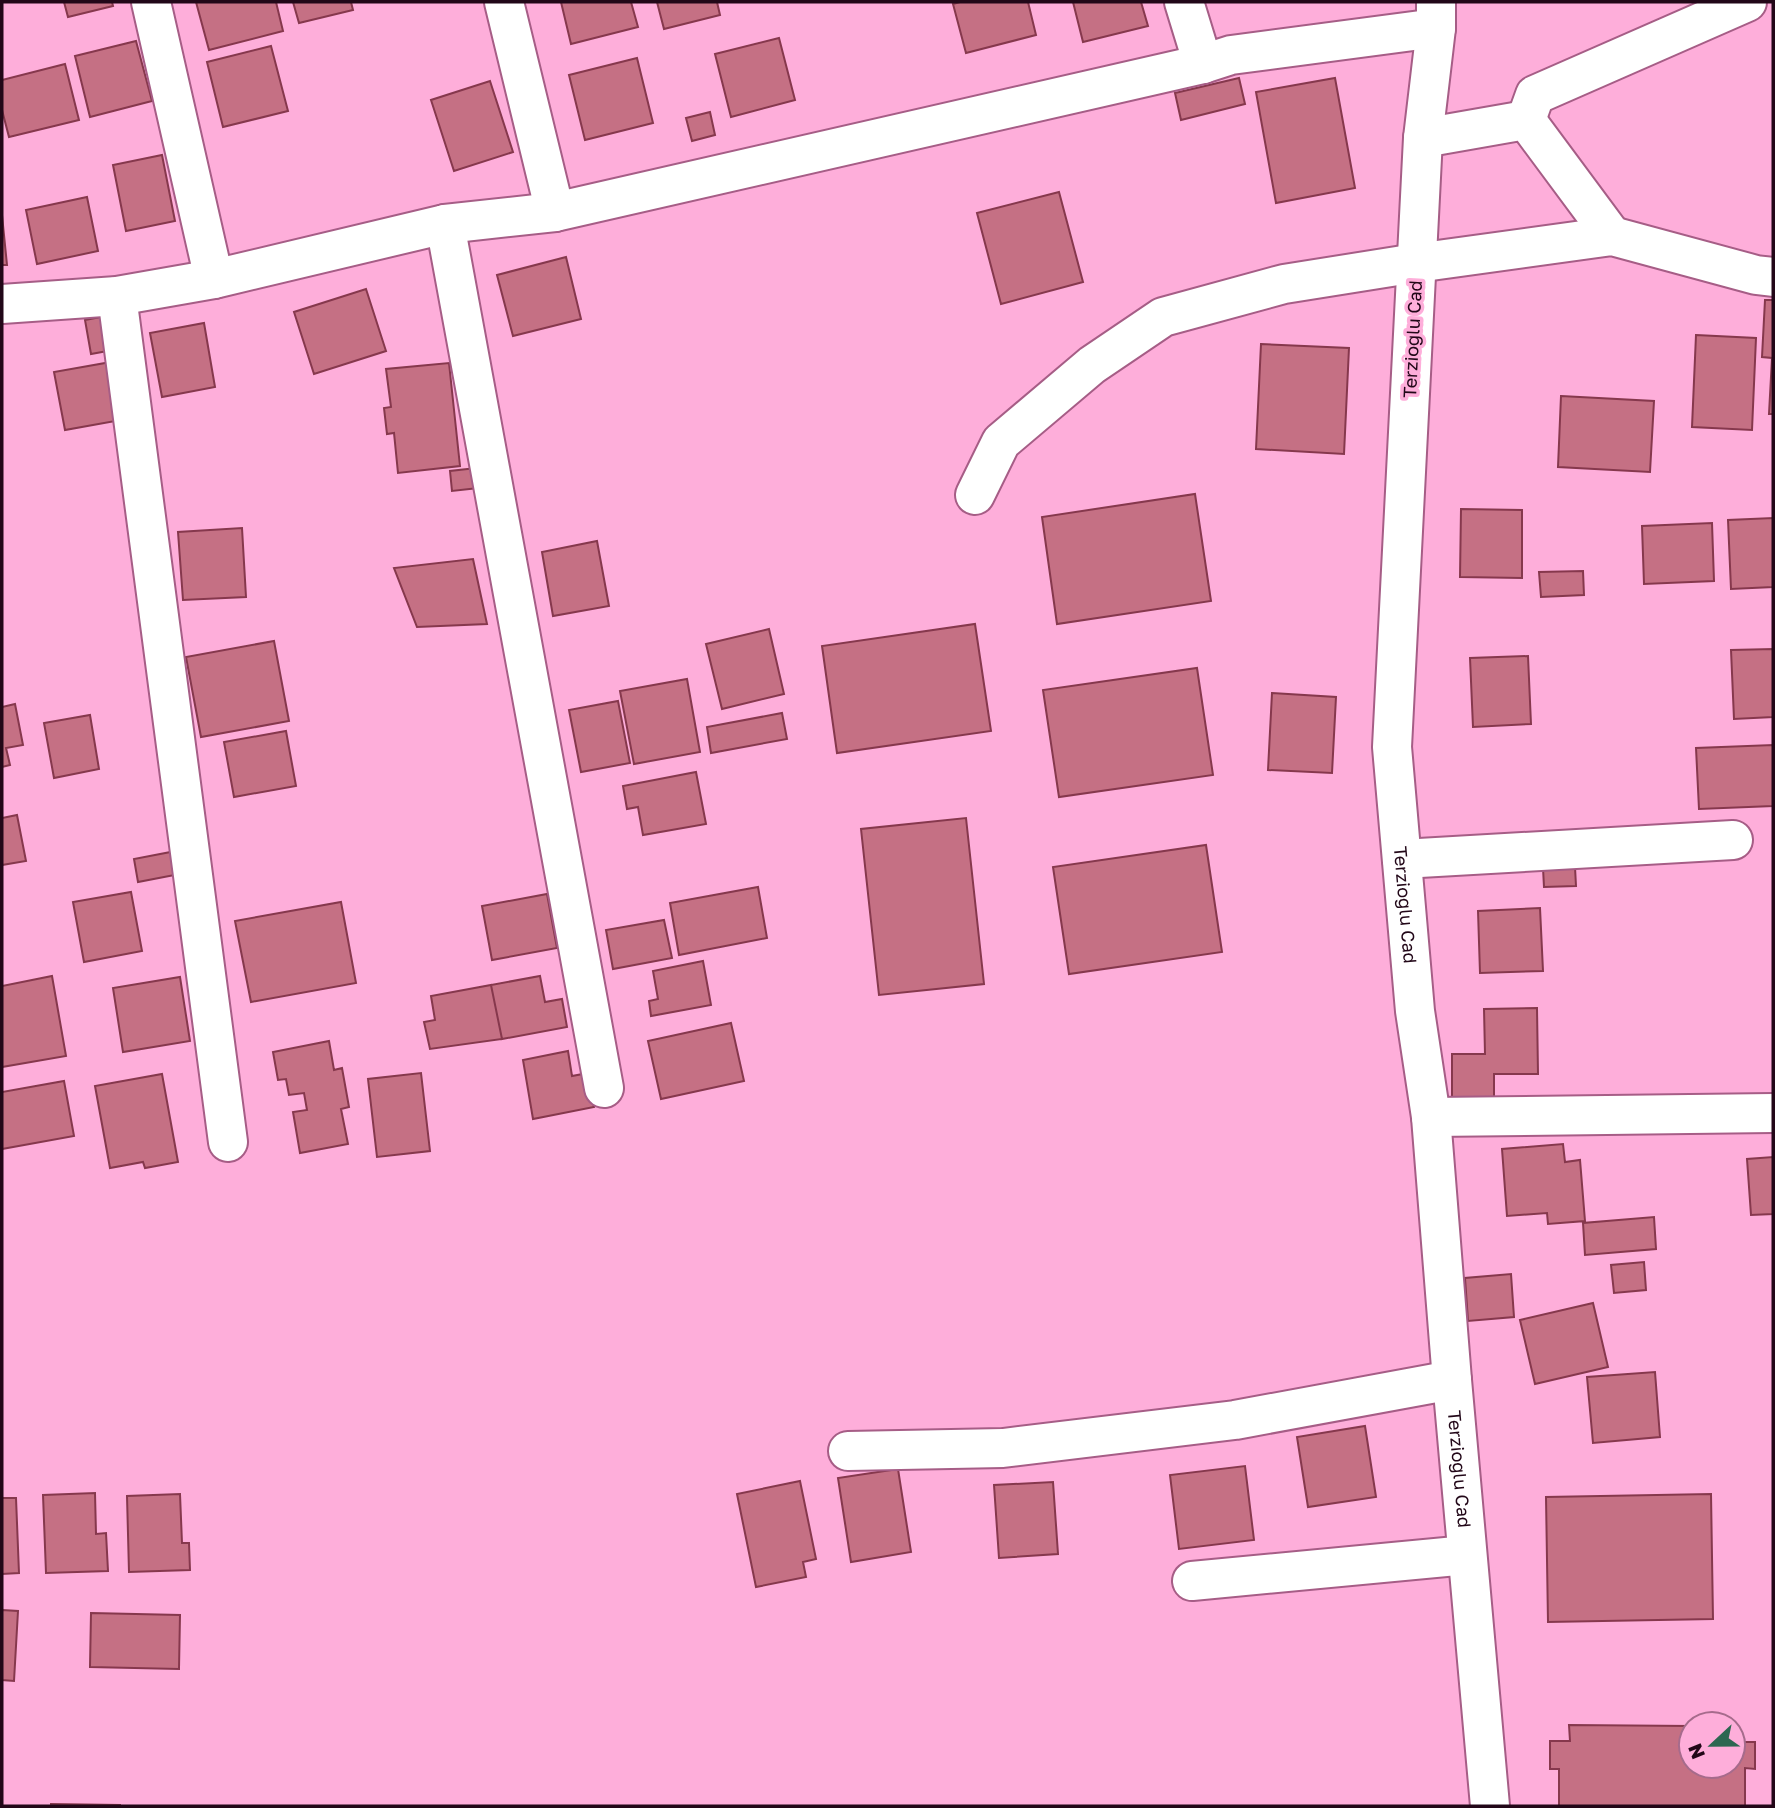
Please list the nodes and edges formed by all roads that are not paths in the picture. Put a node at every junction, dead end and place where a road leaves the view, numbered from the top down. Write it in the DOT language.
graph roads {
  1 [pos="151,2"];
  2 [pos="504,2"];
  3 [pos="1184,2"];
  4 [pos="1747,2"];
  5 [pos="1436,15"];
  6 [pos="1203,64"];
  7 [pos="1527,120"];
  8 [pos="1423,138"];
  9 [pos="555,212"];
  10 [pos="446,224"];
  11 [pos="1612,236"];
  12 [pos="1416,263"];
  13 [pos="1773,277"];
  14 [pos="214,279"];
  15 [pos="117,296"];
  16 [pos="2,304"];
  17 [pos="975,495"];
  18 [pos="1733,840"];
  19 [pos="1402,859"];
  20 [pos="604,1088"];
  21 [pos="1773,1113"];
  22 [pos="1431,1117"];
  23 [pos="228,1142"];
  24 [pos="1452,1380"];
  25 [pos="848,1451"];
  26 [pos="1467,1555"];
  27 [pos="1192,1581"];
  28 [pos="1490,1806"];
  1 -- 14 [label="street"];
  2 -- 9 [label="street"];
  3 -- 6 [label="street"];
  4 -- 7 [label="street"];
  5 -- 6 [label="street"];
  5 -- 8 [label="street, Terzioğlu Cad"];
  6 -- 9 [label="street"];
  7 -- 8 [label="street"];
  7 -- 11 [label="street"];
  8 -- 12 [label="street, Terzioğlu Cad"];
  9 -- 10 [label="street"];
  10 -- 14 [label="street"];
  10 -- 20 [label="street"];
  11 -- 12 [label="street"];
  11 -- 13 [label="street"];
  12 -- 17 [label="street"];
  12 -- 19 [label="street, Terzioğlu Cad"];
  14 -- 15 [label="street"];
  15 -- 16 [label="street"];
  15 -- 23 [label="street"];
  18 -- 19 [label="street"];
  19 -- 22 [label="street, Terzioğlu Cad"];
  21 -- 22 [label="street"];
  22 -- 24 [label="street, Terzioğlu Cad"];
  24 -- 25 [label="street"];
  24 -- 26 [label="street, Terzioğlu Cad"];
  26 -- 27 [label="street"];
  26 -- 28 [label="street, Terzioğlu Cad"];
}
